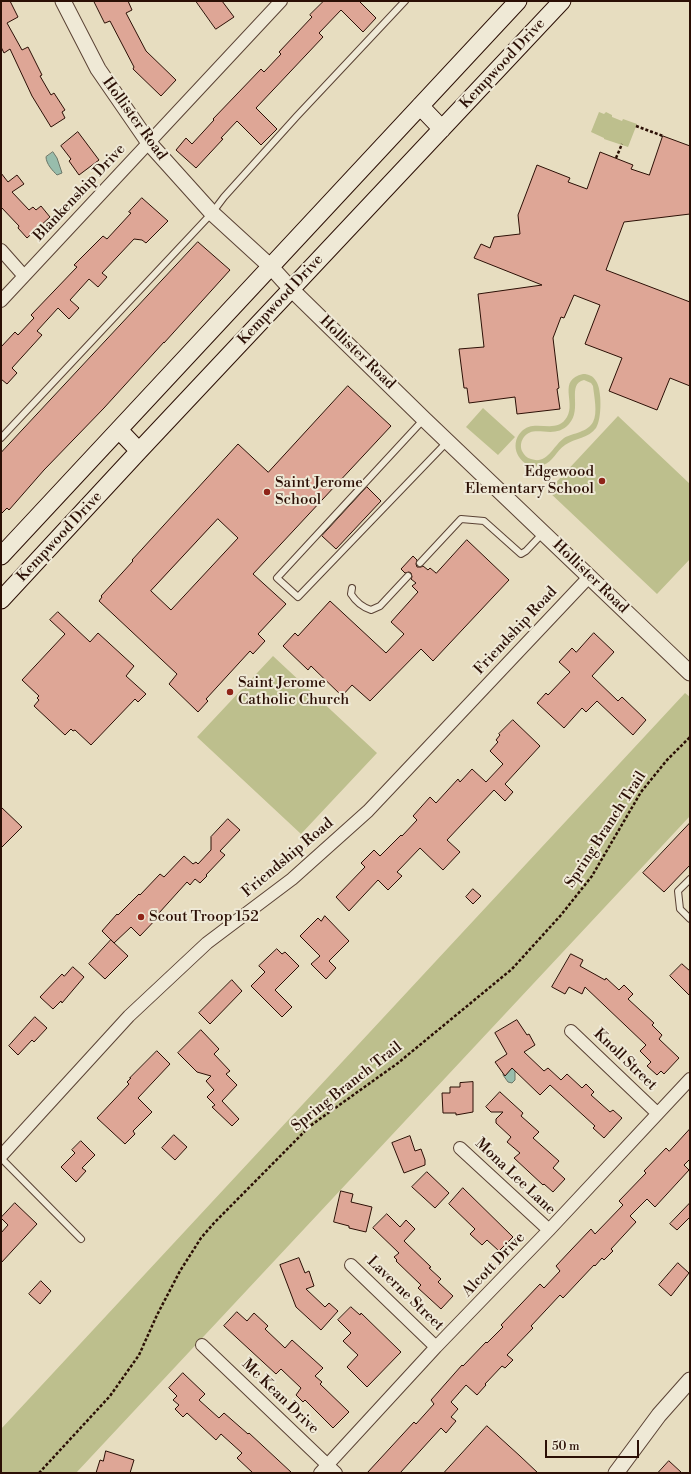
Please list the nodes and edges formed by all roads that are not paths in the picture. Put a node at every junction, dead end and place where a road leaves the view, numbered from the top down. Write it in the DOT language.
graph roads {
  1 [pos="63,1"];
  2 [pos="405,1"];
  3 [pos="518,1"];
  4 [pos="562,1"];
  5 [pos="277,3"];
  6 [pos="420,106"];
  7 [pos="442,129"];
  8 [pos="149,143"];
  9 [pos="212,214"];
  10 [pos="1,250"];
  11 [pos="271,267"];
  12 [pos="24,276"];
  13 [pos="291,289"];
  14 [pos="1,301"];
  15 [pos="424,419"];
  16 [pos="119,430"];
  17 [pos="1,438"];
  18 [pos="448,441"];
  19 [pos="139,451"];
  20 [pos="543,533"];
  21 [pos="1,556"];
  22 [pos="420,563"];
  23 [pos="408,576"];
  24 [pos="589,577"];
  25 [pos="352,588"];
  26 [pos="1,600"];
  27 [pos="690,673"];
  28 [pos="690,879"];
  29 [pos="690,919"];
  30 [pos="570,1031"];
  31 [pos="690,1078"];
  32 [pos="658,1113"];
  33 [pos="460,1148"];
  34 [pos="1,1157"];
  35 [pos="549,1230"];
  36 [pos="81,1238"];
  37 [pos="350,1265"];
  38 [pos="202,1345"];
  39 [pos="436,1347"];
  40 [pos="690,1380"];
  41 [pos="328,1470"];
  42 [pos="616,1473"];
  1 -- 8 [label="street, Hollister Road"];
  2 -- 9 [label="lane"];
  3 -- 6 [label="main road, Kempwood Drive"];
  4 -- 7 [label="main road, Kempwood Drive"];
  5 -- 8 [label="street, Blankenship Drive"];
  6 -- 7 [label="main road"];
  6 -- 11 [label="main road, Kempwood Drive"];
  7 -- 13 [label="main road, Kempwood Drive"];
  8 -- 9 [label="street, Hollister Road"];
  8 -- 12 [label="street, Blankenship Drive"];
  9 -- 11 [label="street, Hollister Road"];
  9 -- 17 [label="lane"];
  10 -- 12 [label="street"];
  11 -- 13 [label="street, Hollister Road"];
  11 -- 16 [label="main road, Kempwood Drive"];
  12 -- 14 [label="street, Blankenship Drive"];
  13 -- 15 [label="street, Hollister Road"];
  13 -- 19 [label="main road, Kempwood Drive"];
  15 -- 18 [label="street, Hollister Road"];
  15 -- 18 [label="lane"];
  16 -- 19 [label="main road"];
  16 -- 21 [label="main road, Kempwood Drive"];
  18 -- 20 [label="street, Hollister Road"];
  19 -- 26 [label="main road, Kempwood Drive"];
  20 -- 22 [label="lane"];
  20 -- 24 [label="street, Hollister Road"];
  23 -- 25 [label="lane"];
  24 -- 27 [label="street, Hollister Road"];
  24 -- 34 [label="street, Friendship Road"];
  28 -- 29 [label="lane"];
  30 -- 32 [label="street, Knoll Street"];
  31 -- 32 [label="street, Alcott Drive"];
  32 -- 35 [label="street, Alcott Drive"];
  33 -- 35 [label="street, Mona Lee Lane"];
  34 -- 36 [label="lane"];
  35 -- 39 [label="street, Alcott Drive"];
  37 -- 39 [label="street, Laverne Street"];
  38 -- 41 [label="street, Mc Kean Drive"];
  39 -- 41 [label="street, Alcott Drive"];
  40 -- 42 [label="street"];
}
